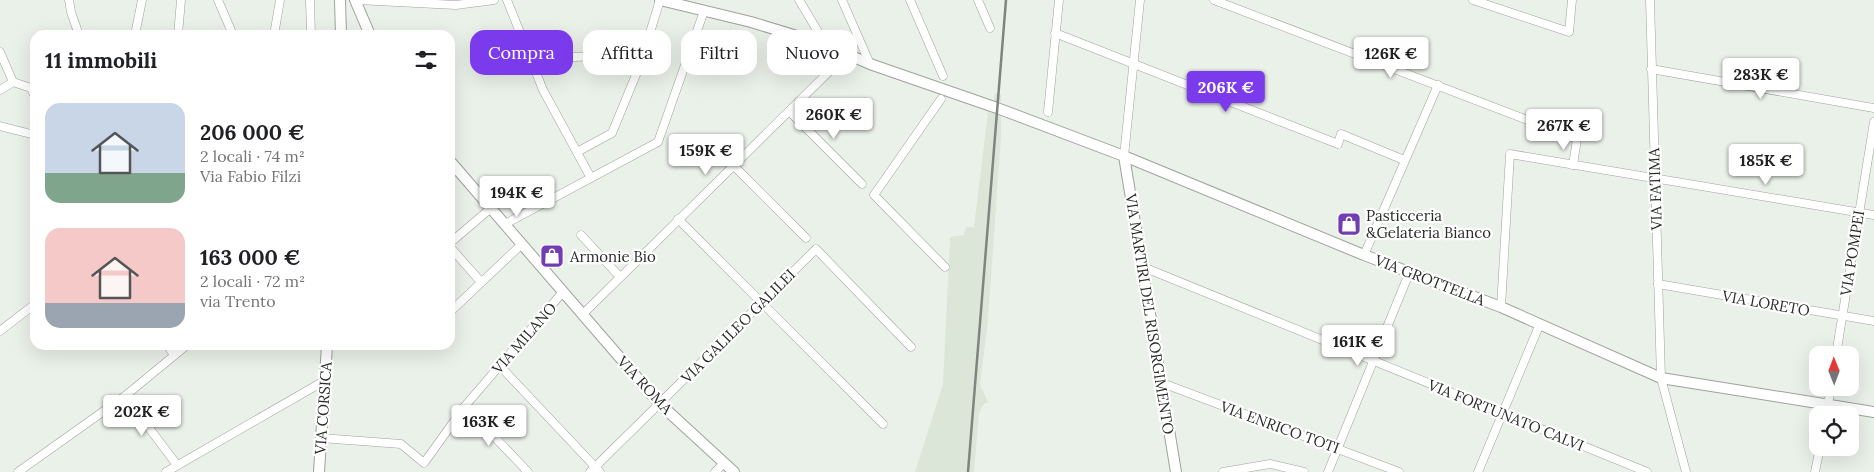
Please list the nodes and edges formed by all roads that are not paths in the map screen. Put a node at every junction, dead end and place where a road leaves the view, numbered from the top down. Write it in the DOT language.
graph roads {
  1 [pos="69,0"];
  2 [pos="142,0"];
  3 [pos="181,0"];
  4 [pos="218,0"];
  5 [pos="280,0"];
  6 [pos="310,0"];
  7 [pos="493,0"];
  8 [pos="507,0"];
  9 [pos="660,0"];
  10 [pos="799,0"];
  11 [pos="842,0"];
  12 [pos="910,0"];
  13 [pos="978,0"];
  14 [pos="1059,0"];
  15 [pos="1140,0"];
  16 [pos="1214,0"];
  17 [pos="1474,0"];
  18 [pos="1572,0"];
  19 [pos="1650,0"];
  20 [pos="356,2"];
  21 [pos="685,3"];
  22 [pos="340,4"];
  23 [pos="704,11"];
  24 [pos="990,28"];
  25 [pos="77,30"];
  26 [pos="136,30"];
  27 [pos="178,30"];
  28 [pos="230,30"];
  29 [pos="275,30"];
  30 [pos="311,30"];
  31 [pos="341,30"];
  32 [pos="368,30"];
  33 [pos="519,30"];
  34 [pos="651,30"];
  35 [pos="777,30"];
  36 [pos="817,30"];
  37 [pos="1055,33"];
  38 [pos="0,52"];
  39 [pos="857,58"];
  40 [pos="1133,63"];
  41 [pos="870,64"];
  42 [pos="1652,69"];
  43 [pos="537,75"];
  44 [pos="636,75"];
  45 [pos="827,75"];
  46 [pos="942,76"];
  47 [pos="13,82"];
  48 [pos="1438,85"];
  49 [pos="30,86"];
  50 [pos="0,90"];
  51 [pos="941,99"];
  52 [pos="1874,108"];
  53 [pos="790,112"];
  54 [pos="1048,112"];
  55 [pos="1874,122"];
  56 [pos="0,126"];
  57 [pos="30,134"];
  58 [pos="577,152"];
  59 [pos="1124,156"];
  60 [pos="1404,160"];
  61 [pos="733,165"];
  62 [pos="1573,165"];
  63 [pos="455,167"];
  64 [pos="591,178"];
  65 [pos="1655,179"];
  66 [pos="862,184"];
  67 [pos="491,208"];
  68 [pos="1858,213"];
  69 [pos="1874,215"];
  70 [pos="678,220"];
  71 [pos="505,224"];
  72 [pos="581,235"];
  73 [pos="806,238"];
  74 [pos="455,239"];
  75 [pos="522,244"];
  76 [pos="455,252"];
  77 [pos="1364,255"];
  78 [pos="945,267"];
  79 [pos="1142,268"];
  80 [pos="1410,271"];
  81 [pos="620,277"];
  82 [pos="482,282"];
  83 [pos="1658,284"];
  84 [pos="562,293"];
  85 [pos="761,303"];
  86 [pos="455,307"];
  87 [pos="30,308"];
  88 [pos="1501,308"];
  89 [pos="582,315"];
  90 [pos="1842,316"];
  91 [pos="1874,321"];
  92 [pos="1539,326"];
  93 [pos="0,331"];
  94 [pos="1837,346"];
  95 [pos="911,347"];
  96 [pos="170,350"];
  97 [pos="180,350"];
  98 [pos="327,350"];
  99 [pos="174,355"];
  100 [pos="1373,360"];
  101 [pos="500,366"];
  102 [pos="1661,378"];
  103 [pos="324,381"];
  104 [pos="1162,383"];
  105 [pos="125,396"];
  106 [pos="660,404"];
  107 [pos="465,406"];
  108 [pos="1809,407"];
  109 [pos="1859,411"];
  110 [pos="1874,412"];
  111 [pos="1501,414"];
  112 [pos="883,424"];
  113 [pos="321,438"];
  114 [pos="1336,448"];
  115 [pos="1818,456"];
  116 [pos="724,463"];
  117 [pos="177,465"];
  118 [pos="595,470"];
  119 [pos="18,472"];
  120 [pos="166,472"];
  121 [pos="319,472"];
  122 [pos="528,472"];
  123 [pos="715,472"];
  124 [pos="734,472"];
  125 [pos="1176,472"];
  126 [pos="1223,472"];
  127 [pos="1304,472"];
  128 [pos="1328,472"];
  129 [pos="1399,472"];
  130 [pos="1478,472"];
  131 [pos="1647,472"];
  132 [pos="1686,472"];
  133 [pos="1815,472"];
  1 -- 25 [label="street"];
  2 -- 26 [label="street"];
  3 -- 27 [label="street"];
  4 -- 28 [label="street"];
  5 -- 29 [label="street"];
  6 -- 30 [label="street"];
  7 -- 20 [label="street"];
  8 -- 33 [label="street"];
  9 -- 21 [label="street, VIA GROTTELLA"];
  9 -- 34 [label="street"];
  10 -- 36 [label="street"];
  11 -- 41 [label="street"];
  12 -- 46 [label="street"];
  13 -- 24 [label="street"];
  14 -- 37 [label="street"];
  15 -- 40 [label="street"];
  16 -- 48 [label="street"];
  17 -- 18 [label="street"];
  19 -- 42 [label="street, VIA FATIMA"];
  20 -- 22 [label="street"];
  20 -- 32 [label="street"];
  21 -- 23 [label="street, VIA GROTTELLA"];
  22 -- 31 [label="street"];
  23 -- 35 [label="street, VIA GROTTELLA"];
  23 -- 64 [label="street"];
  37 -- 40 [label="street"];
  37 -- 54 [label="street"];
  38 -- 47 [label="street"];
  39 -- 41 [label="street, VIA GROTTELLA"];
  40 -- 59 [label="street"];
  40 -- 60 [label="street"];
  41 -- 59 [label="street, VIA GROTTELLA"];
  42 -- 52 [label="street"];
  42 -- 65 [label="street, VIA FATIMA"];
  43 -- 58 [label="street"];
  44 -- 58 [label="street"];
  45 -- 53 [label="street"];
  47 -- 49 [label="street"];
  47 -- 50 [label="street"];
  48 -- 60 [label="street"];
  48 -- 62 [label="street"];
  51 -- 78 [label="street"];
  53 -- 61 [label="street"];
  53 -- 66 [label="street"];
  55 -- 68 [label="street, VIA POMPEI"];
  56 -- 57 [label="street"];
  58 -- 64 [label="street"];
  59 -- 77 [label="street, VIA GROTTELLA"];
  59 -- 79 [label="street, VIA MARTIRI DEL RISORGIMENTO"];
  60 -- 77 [label="street"];
  61 -- 70 [label="street"];
  61 -- 73 [label="street"];
  62 -- 65 [label="street"];
  62 -- 88 [label="street"];
  63 -- 67 [label="street, VIA ROMA"];
  64 -- 71 [label="street"];
  65 -- 68 [label="street"];
  65 -- 83 [label="street, VIA FATIMA"];
  67 -- 71 [label="street, VIA ROMA"];
  67 -- 74 [label="street"];
  68 -- 69 [label="street"];
  68 -- 90 [label="street, VIA POMPEI"];
  70 -- 81 [label="street"];
  70 -- 85 [label="street"];
  71 -- 75 [label="street, VIA ROMA"];
  72 -- 81 [label="street"];
  75 -- 82 [label="street"];
  75 -- 84 [label="street, VIA ROMA"];
  76 -- 82 [label="street"];
  77 -- 80 [label="street, VIA GROTTELLA"];
  79 -- 100 [label="street, VIA FORTUNATO CALVI"];
  79 -- 104 [label="street, VIA MARTIRI DEL RISORGIMENTO"];
  80 -- 88 [label="street, VIA GROTTELLA"];
  80 -- 100 [label="street"];
  81 -- 89 [label="street"];
  82 -- 86 [label="street"];
  83 -- 90 [label="street, VIA LORETO"];
  83 -- 102 [label="street, VIA FATIMA"];
  84 -- 89 [label="street, VIA ROMA"];
  84 -- 101 [label="street, VIA MILANO"];
  85 -- 95 [label="street, VIA GALILEO GALILEI"];
  85 -- 106 [label="street, VIA GALILEO GALILEI"];
  85 -- 112 [label="street"];
  87 -- 93 [label="street"];
  88 -- 92 [label="street, VIA GROTTELLA"];
  89 -- 106 [label="street, VIA ROMA"];
  90 -- 91 [label="street, VIA LORETO"];
  90 -- 94 [label="street, VIA POMPEI"];
  92 -- 102 [label="street, VIA GROTTELLA"];
  92 -- 111 [label="street"];
  96 -- 99 [label="street"];
  97 -- 99 [label="street"];
  98 -- 103 [label="street, VIA CORSICA"];
  99 -- 105 [label="street"];
  100 -- 111 [label="street, VIA FORTUNATO CALVI"];
  100 -- 114 [label="street"];
  101 -- 107 [label="street, VIA MILANO"];
  101 -- 118 [label="street"];
  102 -- 108 [label="street, VIA GROTTELLA"];
  102 -- 132 [label="street, VIA FATIMA"];
  103 -- 113 [label="street, VIA CORSICA"];
  103 -- 117 [label="street"];
  104 -- 114 [label="street, VIA ENRICO TOTI"];
  104 -- 125 [label="street, VIA MARTIRI DEL RISORGIMENTO"];
  105 -- 117 [label="street"];
  105 -- 119 [label="street"];
  106 -- 116 [label="street, VIA ROMA"];
  106 -- 118 [label="street, VIA GALILEO GALILEI"];
  107 -- 113 [label="street, VIA MILANO"];
  107 -- 122 [label="street"];
  109 -- 110 [label="street, VIA GROTTELLA"];
  111 -- 130 [label="street"];
  111 -- 131 [label="street, VIA FORTUNATO CALVI"];
  113 -- 121 [label="street, VIA CORSICA"];
  114 -- 128 [label="street"];
  114 -- 129 [label="street, VIA ENRICO TOTI"];
  115 -- 133 [label="street"];
  116 -- 123 [label="street"];
  116 -- 124 [label="street, VIA ROMA"];
  117 -- 120 [label="street"];
  126 -- 127 [label="street"];
}
